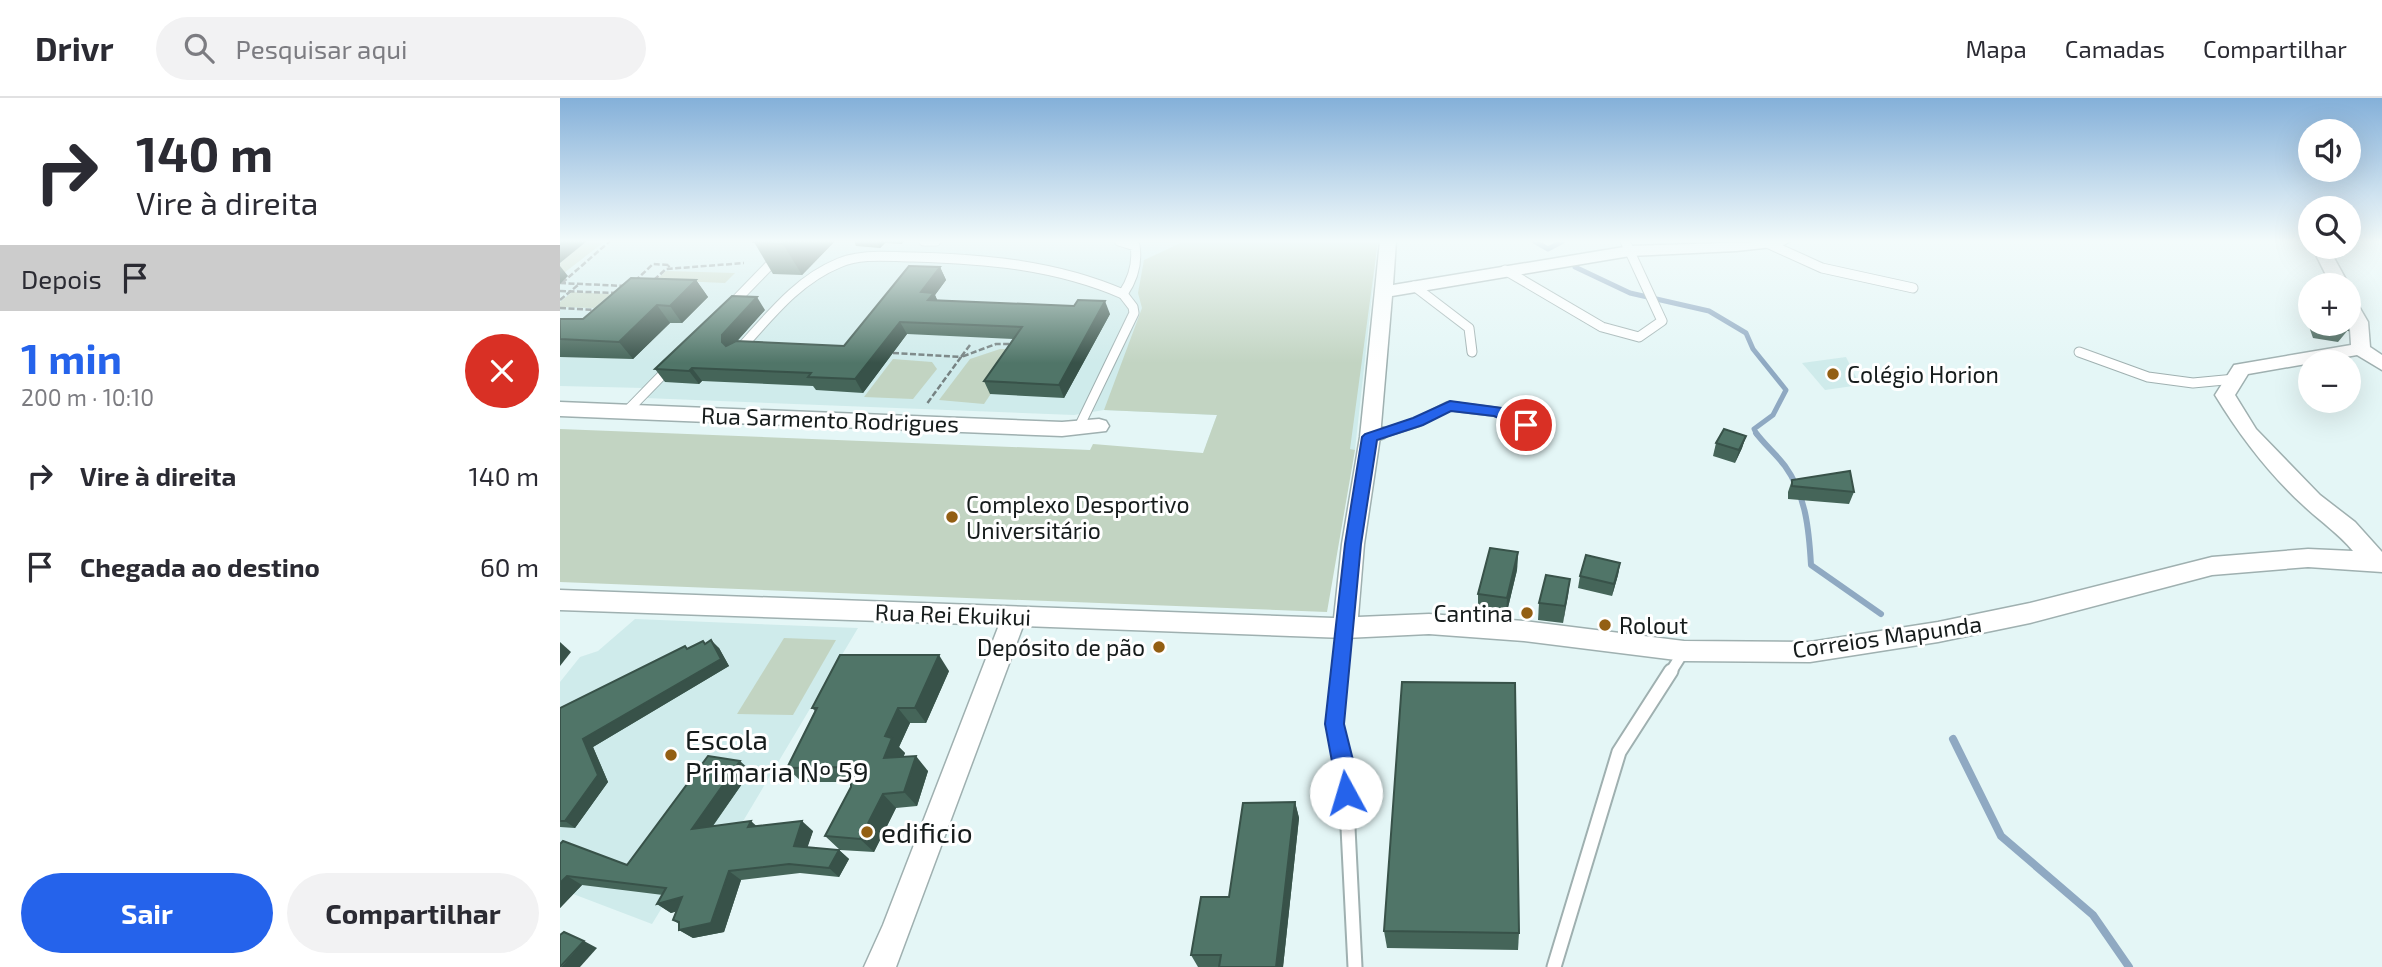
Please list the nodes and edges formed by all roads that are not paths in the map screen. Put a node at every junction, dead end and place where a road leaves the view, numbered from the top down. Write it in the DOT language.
graph roads {
  1 [pos="753,282"];
  2 [pos="805,282"];
  3 [pos="1098,282"];
  4 [pos="1132,282"];
  5 [pos="1384,282"];
  6 [pos="1439,282"];
  7 [pos="1525,282"];
  8 [pos="1644,282"];
  9 [pos="1880,282"];
  10 [pos="1414,286"];
  11 [pos="1913,288"];
  12 [pos="1383,292"];
  13 [pos="1123,294"];
  14 [pos="724,311"];
  15 [pos="2360,336"];
  16 [pos="2361,349"];
  17 [pos="737,352"];
  18 [pos="1472,352"];
  19 [pos="2079,352"];
  20 [pos="676,361"];
  21 [pos="2382,364"];
  22 [pos="2235,379"];
  23 [pos="560,409"];
  24 [pos="627,411"];
  25 [pos="1526,425"];
  26 [pos="1089,426"];
  27 [pos="1370,437"];
  28 [pos="2379,565"];
  29 [pos="560,600"];
  30 [pos="1015,616"];
  31 [pos="1345,628"];
  32 [pos="1684,651"];
  33 [pos="880,967"];
  34 [pos="1355,967"];
  35 [pos="1554,967"];
  1 -- 14 [label="lane"];
  2 -- 17 [label="lane"];
  3 -- 13 [label="lane"];
  4 -- 13 [label="lane"];
  5 -- 12 [label="street"];
  6 -- 10 [label="street"];
  7 -- 8 [label="lane"];
  9 -- 11 [label="lane"];
  10 -- 12 [label="street"];
  10 -- 18 [label="lane"];
  12 -- 27 [label="street"];
  13 -- 26 [label="lane"];
  15 -- 16 [label="street"];
  16 -- 21 [label="street"];
  16 -- 22 [label="street"];
  19 -- 22 [label="lane"];
  20 -- 24 [label="lane"];
  22 -- 28 [label="street"];
  23 -- 24 [label="street, Rua Sarmento Rodrigues"];
  24 -- 26 [label="street, Rua Sarmento Rodrigues"];
  25 -- 27 [label="lane"];
  27 -- 31 [label="street"];
  28 -- 32 [label="street, Correios Mapunda"];
  29 -- 30 [label="street, Rua Rei Ekuikui"];
  30 -- 31 [label="street, Rua Rei Ekuikui"];
  30 -- 33 [label="street"];
  31 -- 32 [label="street, Correios Mapunda"];
  31 -- 34 [label="lane"];
  32 -- 35 [label="lane"];
}
